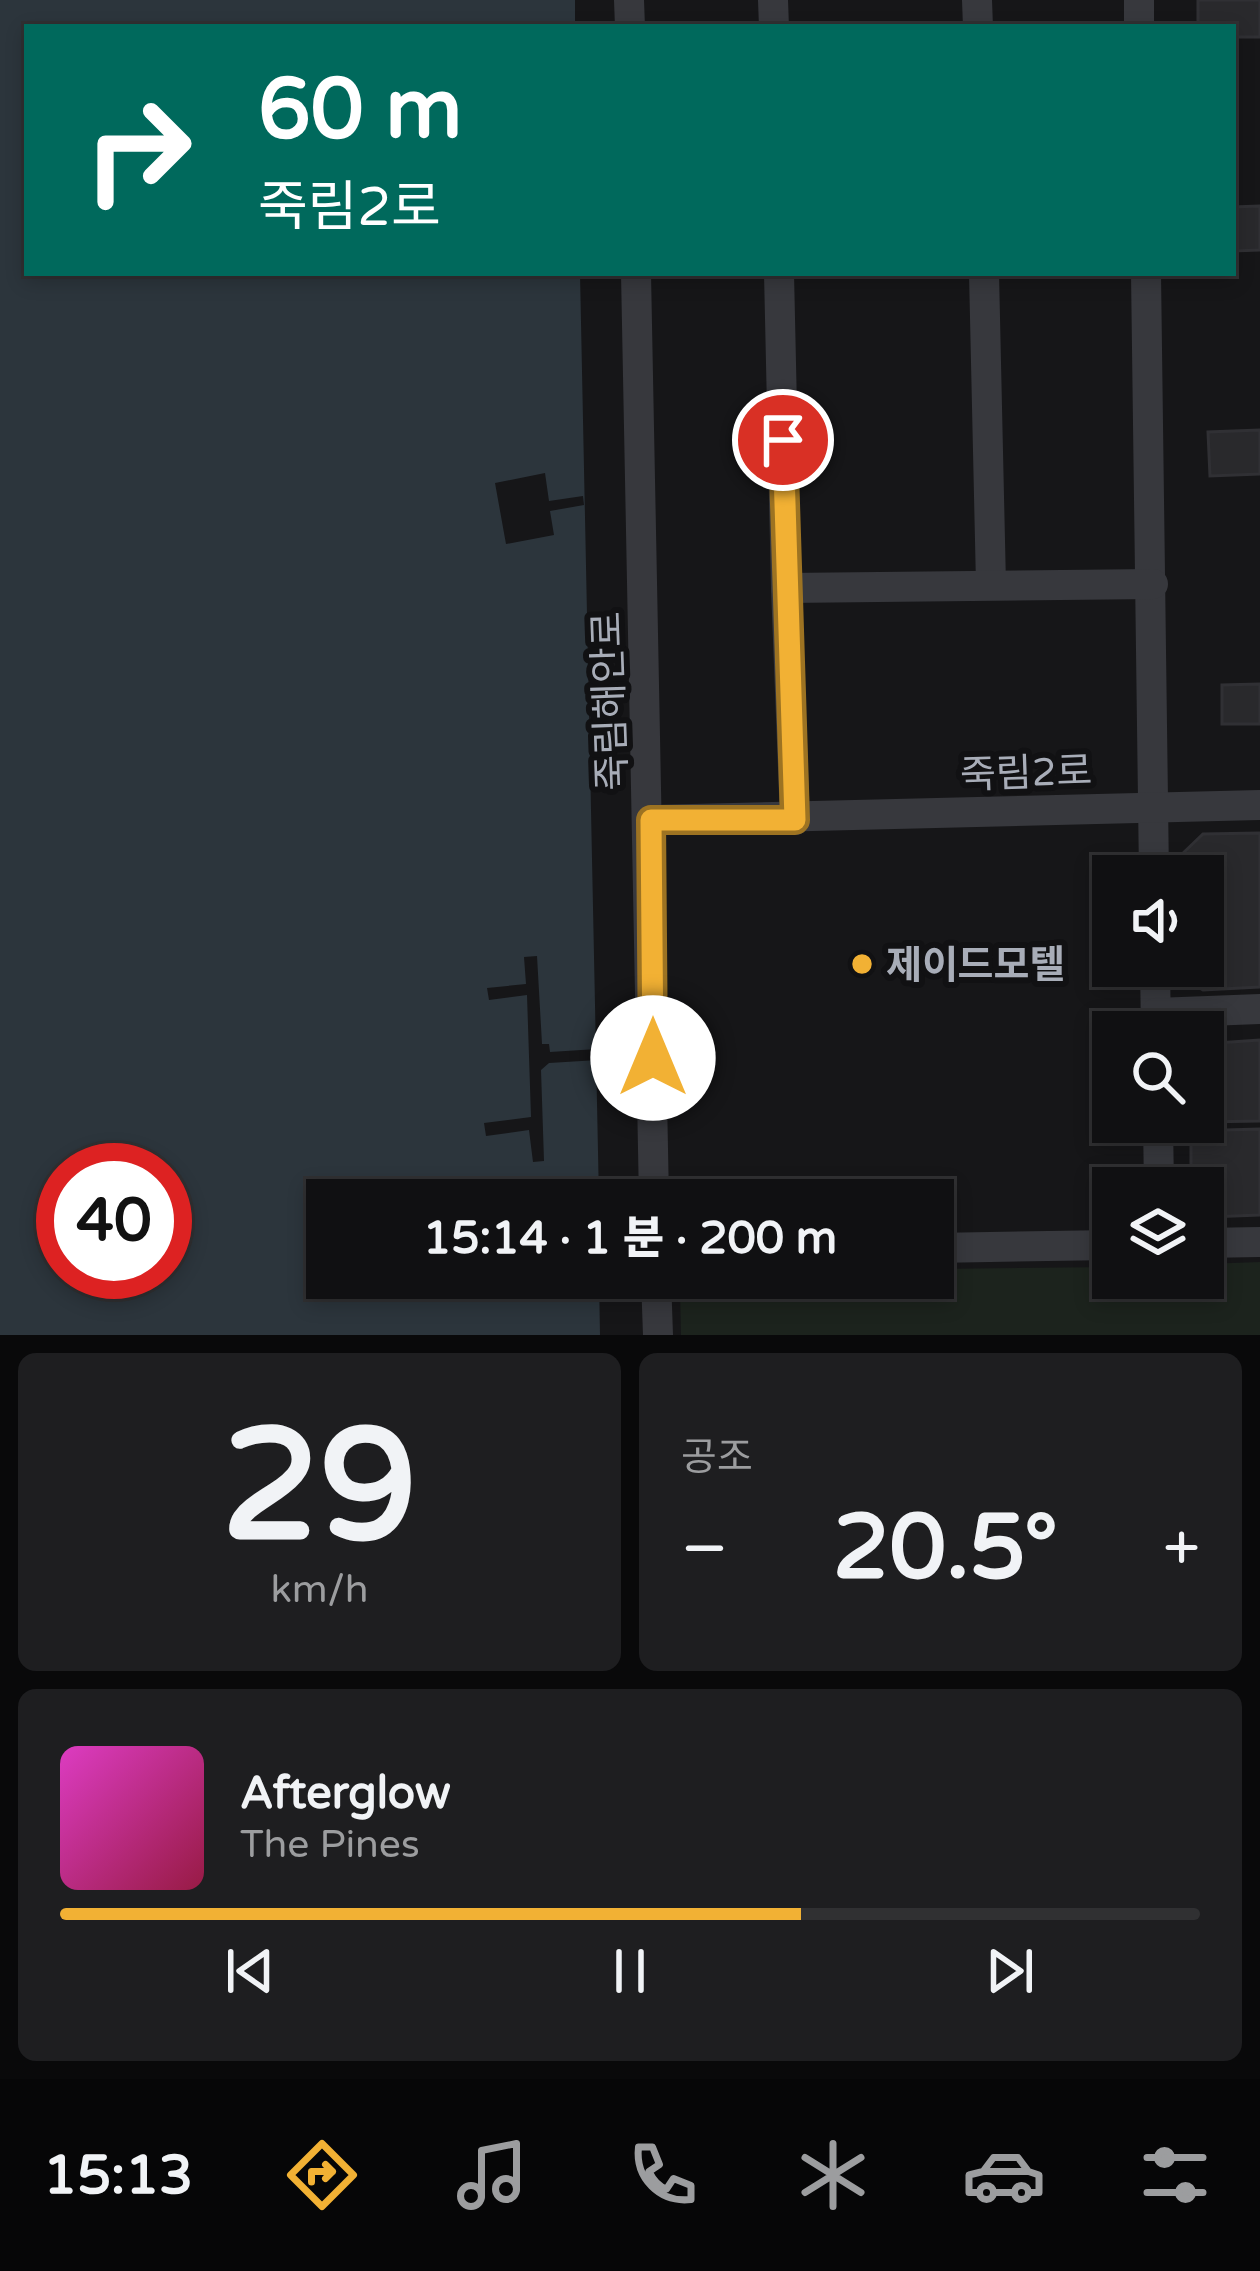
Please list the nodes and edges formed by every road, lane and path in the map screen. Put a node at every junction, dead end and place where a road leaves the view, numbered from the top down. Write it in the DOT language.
graph roads {
  1 [pos="636,276"];
  2 [pos="779,276"];
  3 [pos="984,276"];
  4 [pos="1146,276"];
  5 [pos="1154,584"];
  6 [pos="991,585"];
  7 [pos="786,588"];
  8 [pos="1260,805"];
  9 [pos="1153,806"];
  10 [pos="651,820"];
  11 [pos="795,820"];
  12 [pos="1154,855"];
  13 [pos="1260,1009"];
  14 [pos="1224,1014"];
  15 [pos="654,1179"];
  16 [pos="1260,1242"];
  17 [pos="1224,1243"];
  18 [pos="1092,1245"];
  19 [pos="954,1248"];
  20 [pos="657,1299"];
  21 [pos="658,1335"];
  1 -- 10 [label="street, 죽림해안로"];
  2 -- 7 [label="street"];
  3 -- 6 [label="street"];
  4 -- 5 [label="street"];
  5 -- 6 [label="street"];
  5 -- 9 [label="street"];
  6 -- 7 [label="street"];
  7 -- 11 [label="street"];
  8 -- 9 [label="street, 죽림2로"];
  9 -- 11 [label="street, 죽림2로"];
  9 -- 12 [label="street"];
  10 -- 11 [label="street, 죽림2로"];
  10 -- 15 [label="street, 죽림해안로"];
  13 -- 14 [label="street"];
  16 -- 17 [label="street"];
  18 -- 19 [label="street"];
  20 -- 21 [label="street"];
}
